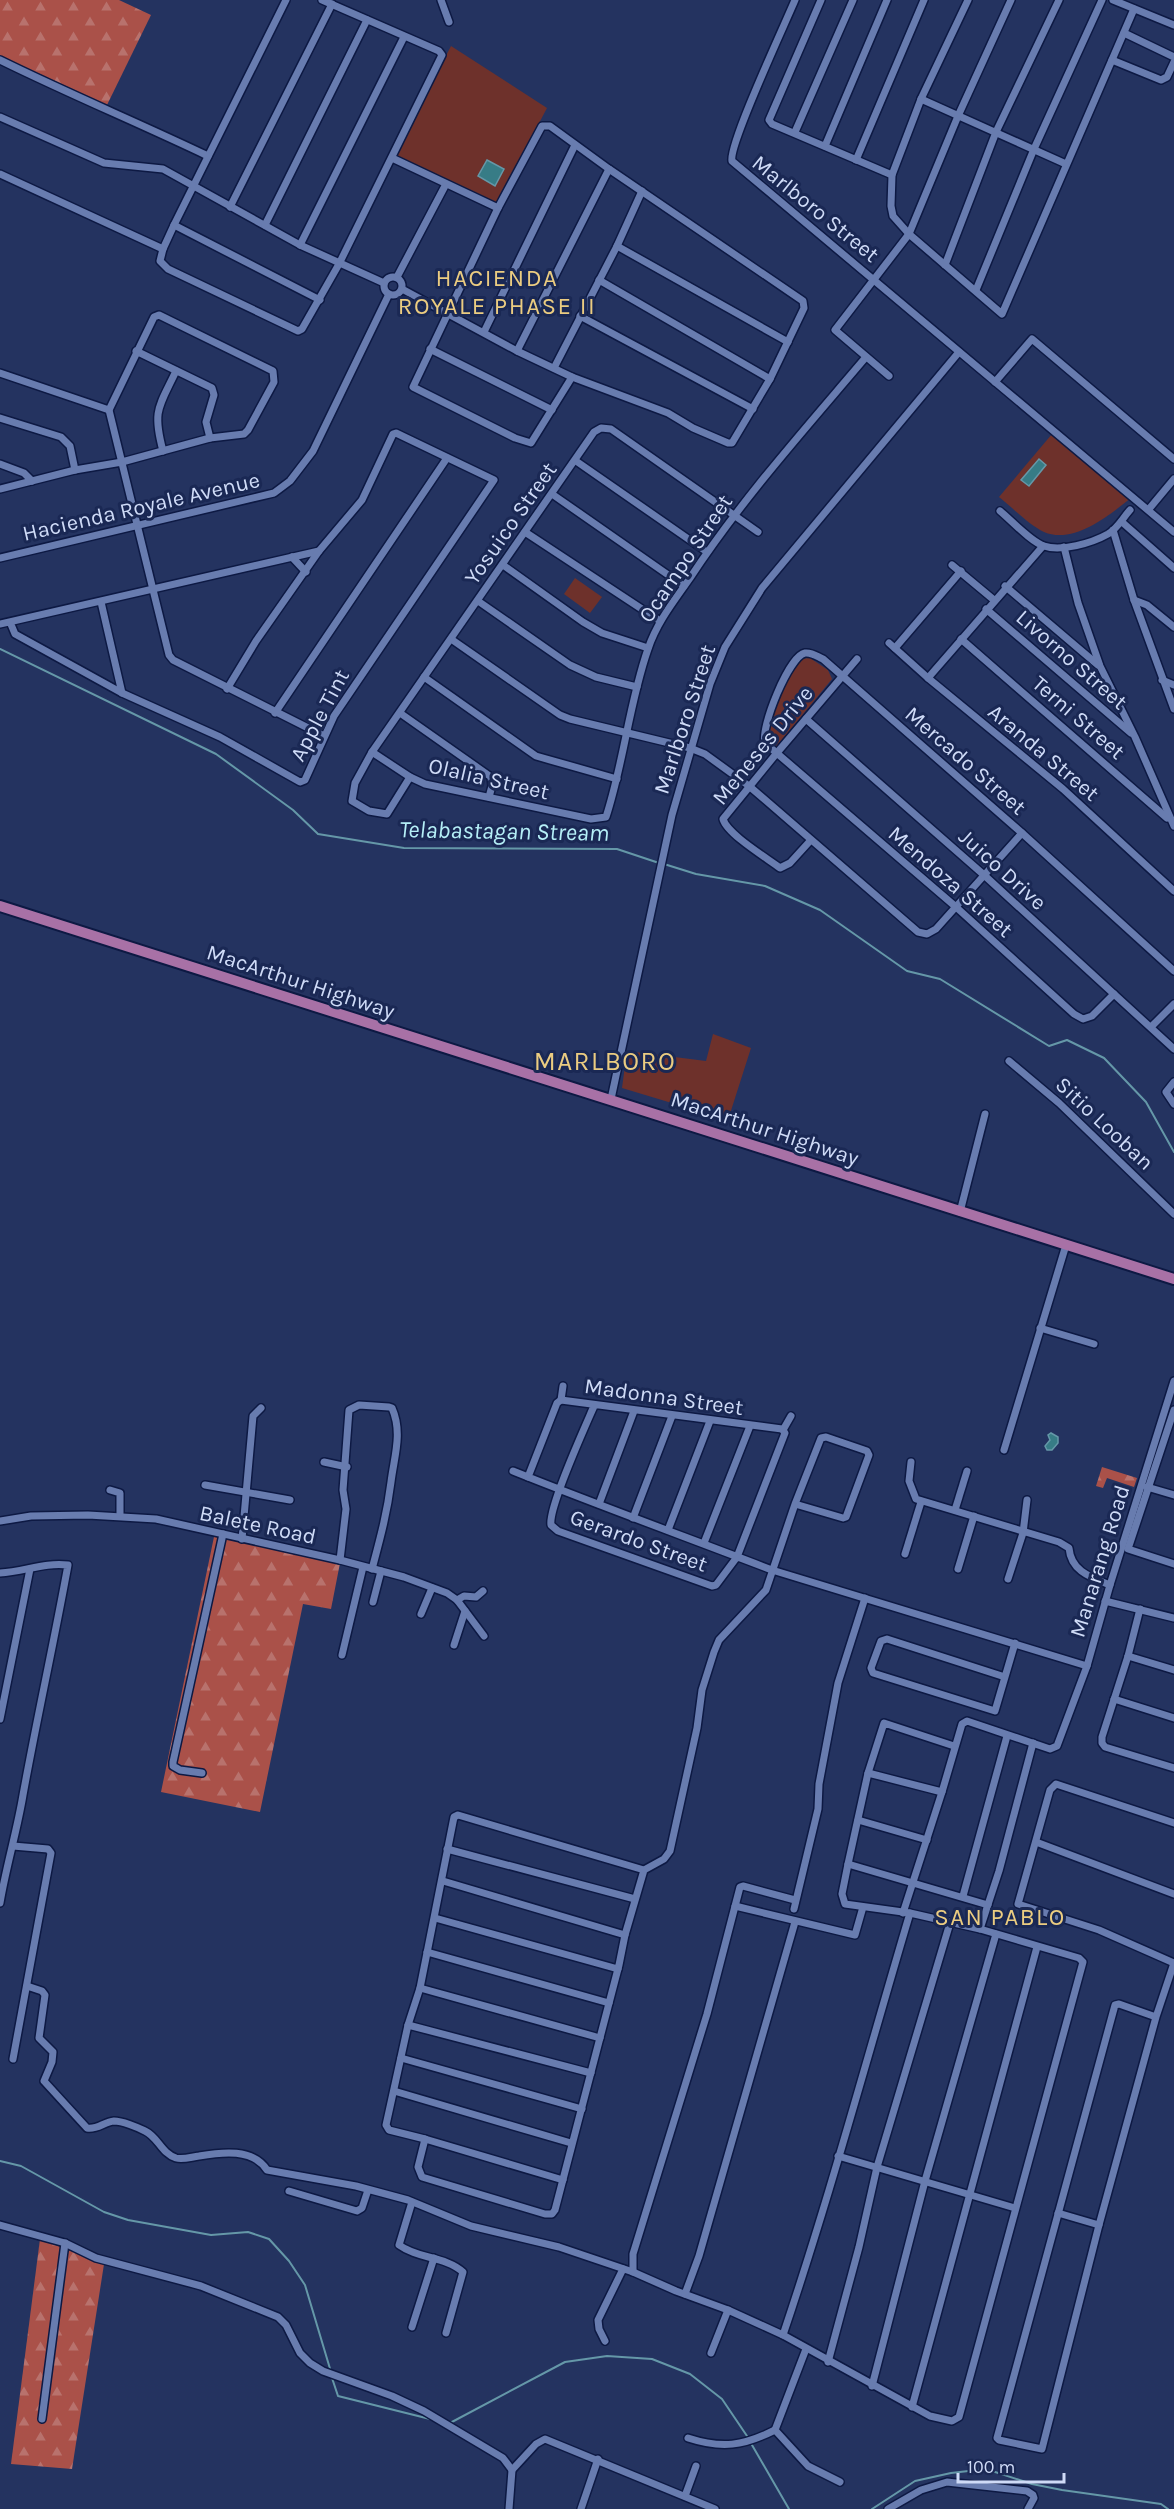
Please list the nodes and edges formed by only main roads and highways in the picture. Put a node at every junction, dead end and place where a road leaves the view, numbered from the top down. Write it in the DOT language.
graph roads {
  1 [pos="0,906"];
  2 [pos="1174,1279"];
  1 -- 2 [label="highway, MacArthur Highway"];
}
